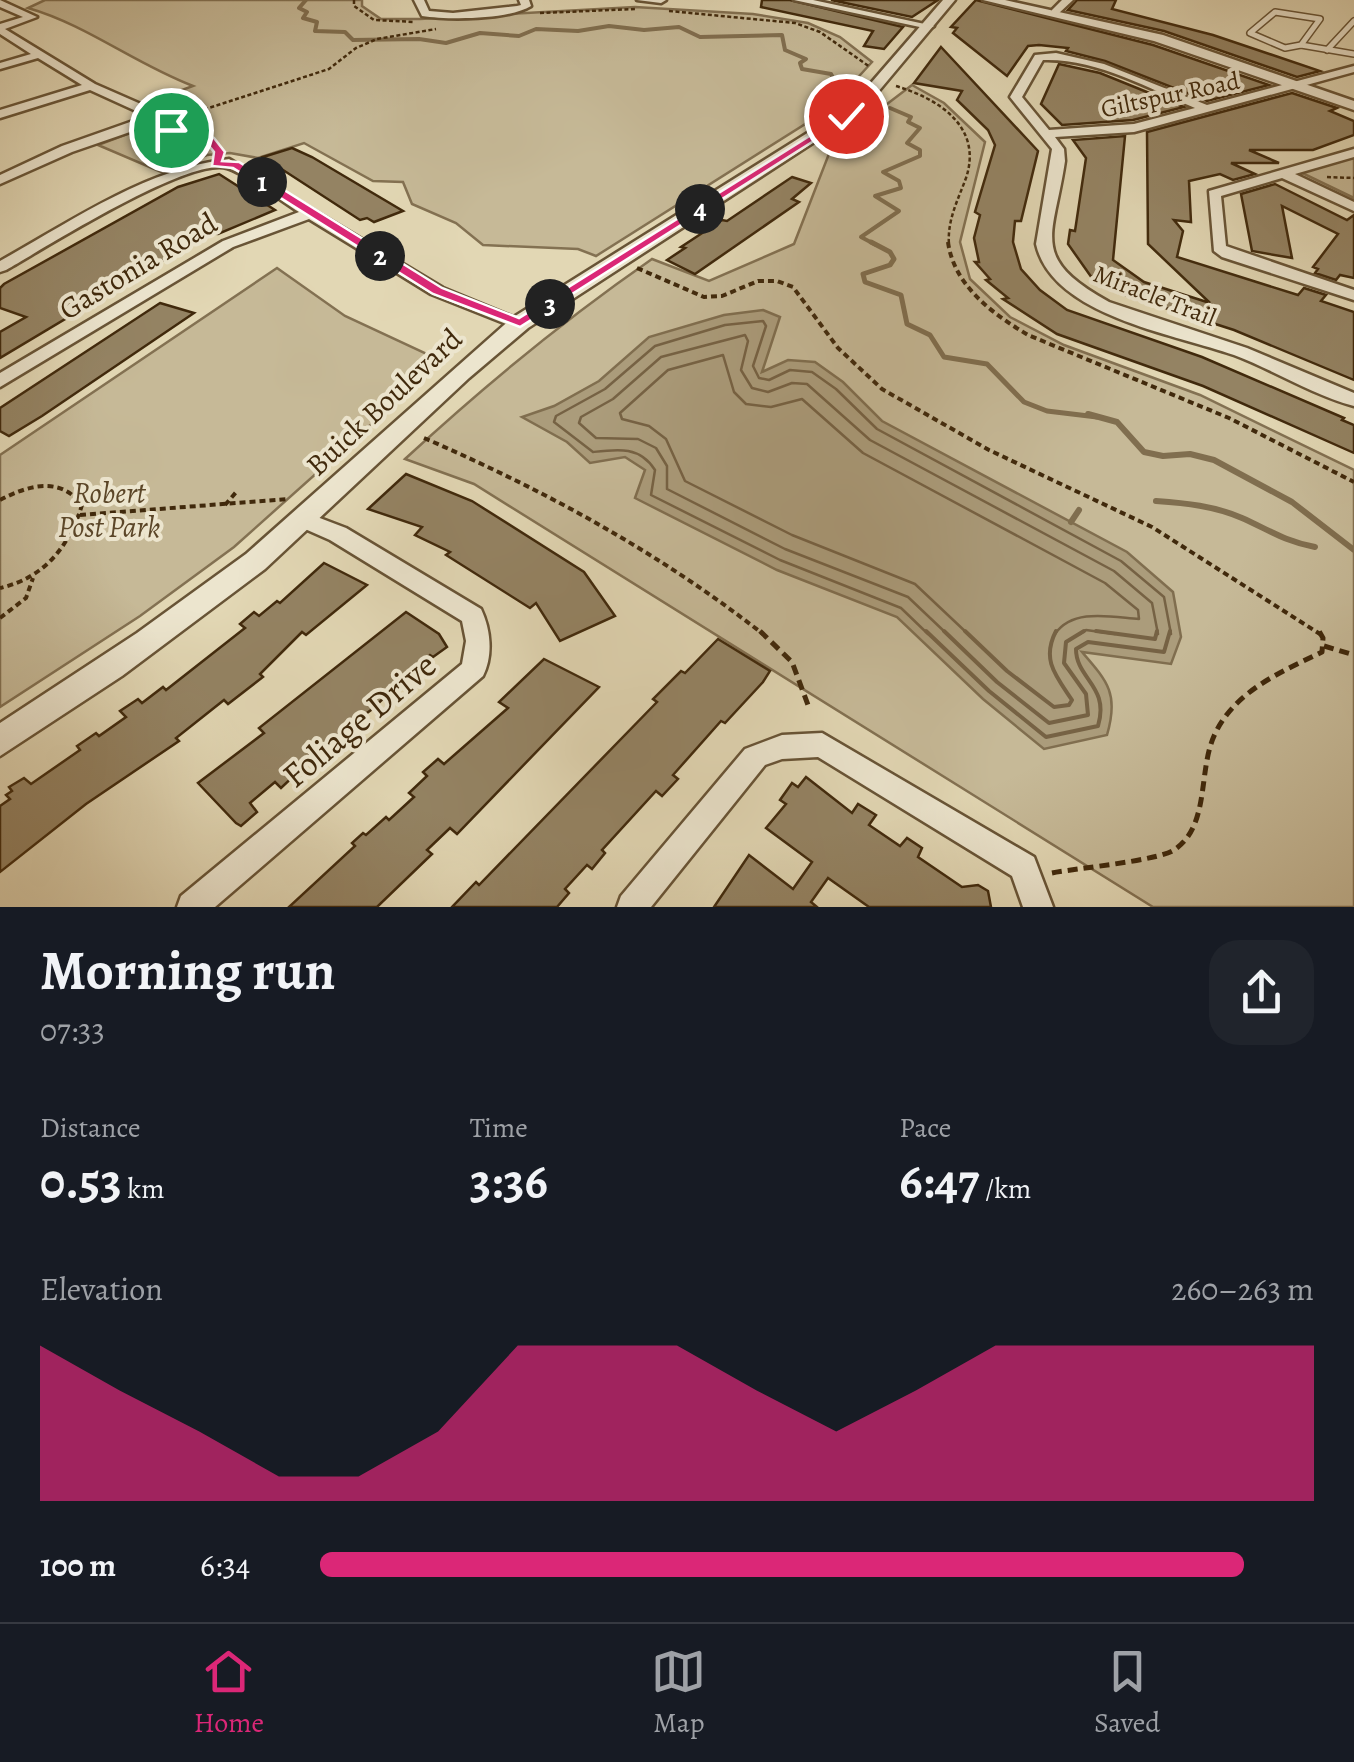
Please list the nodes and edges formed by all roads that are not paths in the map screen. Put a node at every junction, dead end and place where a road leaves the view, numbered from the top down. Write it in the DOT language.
graph roads {
  1 [pos="419,0"];
  2 [pos="524,0"];
  3 [pos="642,0"];
  4 [pos="799,0"];
  5 [pos="949,0"];
  6 [pos="989,0"];
  7 [pos="1068,0"];
  8 [pos="0,3"];
  9 [pos="661,5"];
  10 [pos="1055,12"];
  11 [pos="1354,21"];
  12 [pos="929,26"];
  13 [pos="0,28"];
  14 [pos="1302,45"];
  15 [pos="1328,50"];
  16 [pos="41,54"];
  17 [pos="1354,56"];
  18 [pos="0,66"];
  19 [pos="1354,69"];
  20 [pos="91,86"];
  21 [pos="1299,86"];
  22 [pos="1354,106"];
  23 [pos="1210,110"];
  24 [pos="0,114"];
  25 [pos="1049,134"];
  26 [pos="1354,153"];
  27 [pos="1280,173"];
  28 [pos="0,180"];
  29 [pos="1354,207"];
  30 [pos="311,213"];
  31 [pos="0,268"];
  32 [pos="1354,295"];
  33 [pos="520,323"];
  34 [pos="0,382"];
  35 [pos="1354,400"];
  36 [pos="299,510"];
  37 [pos="0,741"];
  38 [pos="192,907"];
  39 [pos="632,907"];
  40 [pos="1038,907"];
  1 -- 2 [label="street"];
  3 -- 9 [label="street"];
  4 -- 12 [label="street"];
  5 -- 12 [label="street, Buick Boulevard"];
  6 -- 10 [label="street"];
  7 -- 10 [label="street"];
  8 -- 13 [label="street"];
  10 -- 21 [label="street"];
  11 -- 15 [label="lane"];
  12 -- 33 [label="street, Buick Boulevard"];
  13 -- 16 [label="street"];
  14 -- 14 [label="lane"];
  14 -- 15 [label="lane"];
  15 -- 17 [label="lane"];
  16 -- 18 [label="street"];
  16 -- 20 [label="street"];
  19 -- 21 [label="street, Giltspur Road"];
  20 -- 24 [label="street"];
  20 -- 28 [label="street"];
  21 -- 22 [label="street"];
  21 -- 23 [label="street, Giltspur Road"];
  23 -- 25 [label="street, Giltspur Road"];
  23 -- 25 [label="street"];
  25 -- 35 [label="street, Miracle Trail"];
  26 -- 27 [label="street"];
  27 -- 29 [label="street"];
  27 -- 32 [label="street"];
  30 -- 31 [label="street"];
  30 -- 33 [label="street"];
  30 -- 34 [label="street, Gastonia Road"];
  33 -- 36 [label="street, Buick Boulevard"];
  36 -- 37 [label="street, Buick Boulevard"];
  36 -- 38 [label="street, Foliage Drive"];
  39 -- 40 [label="street"];
}
